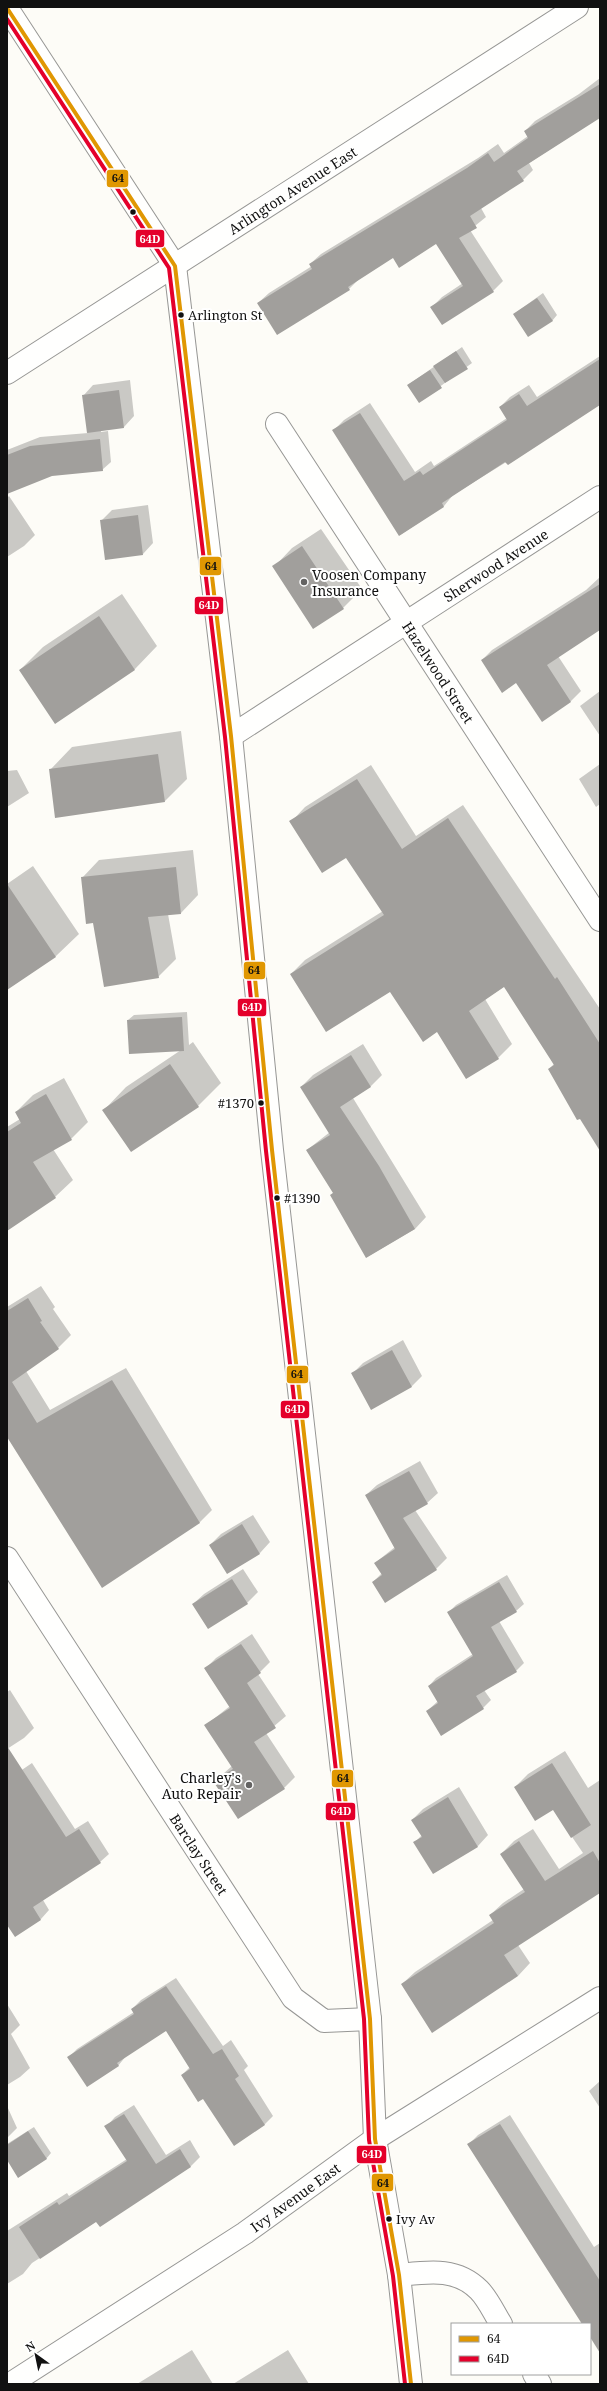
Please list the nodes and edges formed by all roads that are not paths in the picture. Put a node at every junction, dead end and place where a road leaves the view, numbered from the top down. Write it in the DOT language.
graph roads {
  1 [pos="577,7"];
  2 [pos="7,8"];
  3 [pos="175,266"];
  4 [pos="7,373"];
  5 [pos="277,424"];
  6 [pos="600,497"];
  7 [pos="406,622"];
  8 [pos="231,736"];
  9 [pos="600,920"];
  10 [pos="7,1558"];
  11 [pos="600,1998"];
  12 [pos="370,2019"];
  13 [pos="375,2140"];
  14 [pos="399,2275"];
  15 [pos="500,2323"];
  16 [pos="535,2375"];
  17 [pos="10,2384"];
  18 [pos="410,2384"];
  19 [pos="540,2384"];
  1 -- 3 [label="street, Arlington Avenue East"];
  2 -- 3 [label="street"];
  3 -- 4 [label="street, Arlington Avenue East"];
  3 -- 8 [label="street"];
  5 -- 7 [label="street, Hazelwood Street"];
  6 -- 7 [label="street, Sherwood Avenue"];
  7 -- 8 [label="street, Sherwood Avenue"];
  7 -- 9 [label="street, Hazelwood Street"];
  8 -- 12 [label="street"];
  10 -- 12 [label="street, Barclay Street"];
  11 -- 13 [label="street, Ivy Avenue East"];
  12 -- 13 [label="street"];
  13 -- 14 [label="street"];
  13 -- 17 [label="street, Ivy Avenue East"];
  14 -- 15 [label="street"];
  14 -- 18 [label="street"];
  16 -- 19 [label="street"];
}
